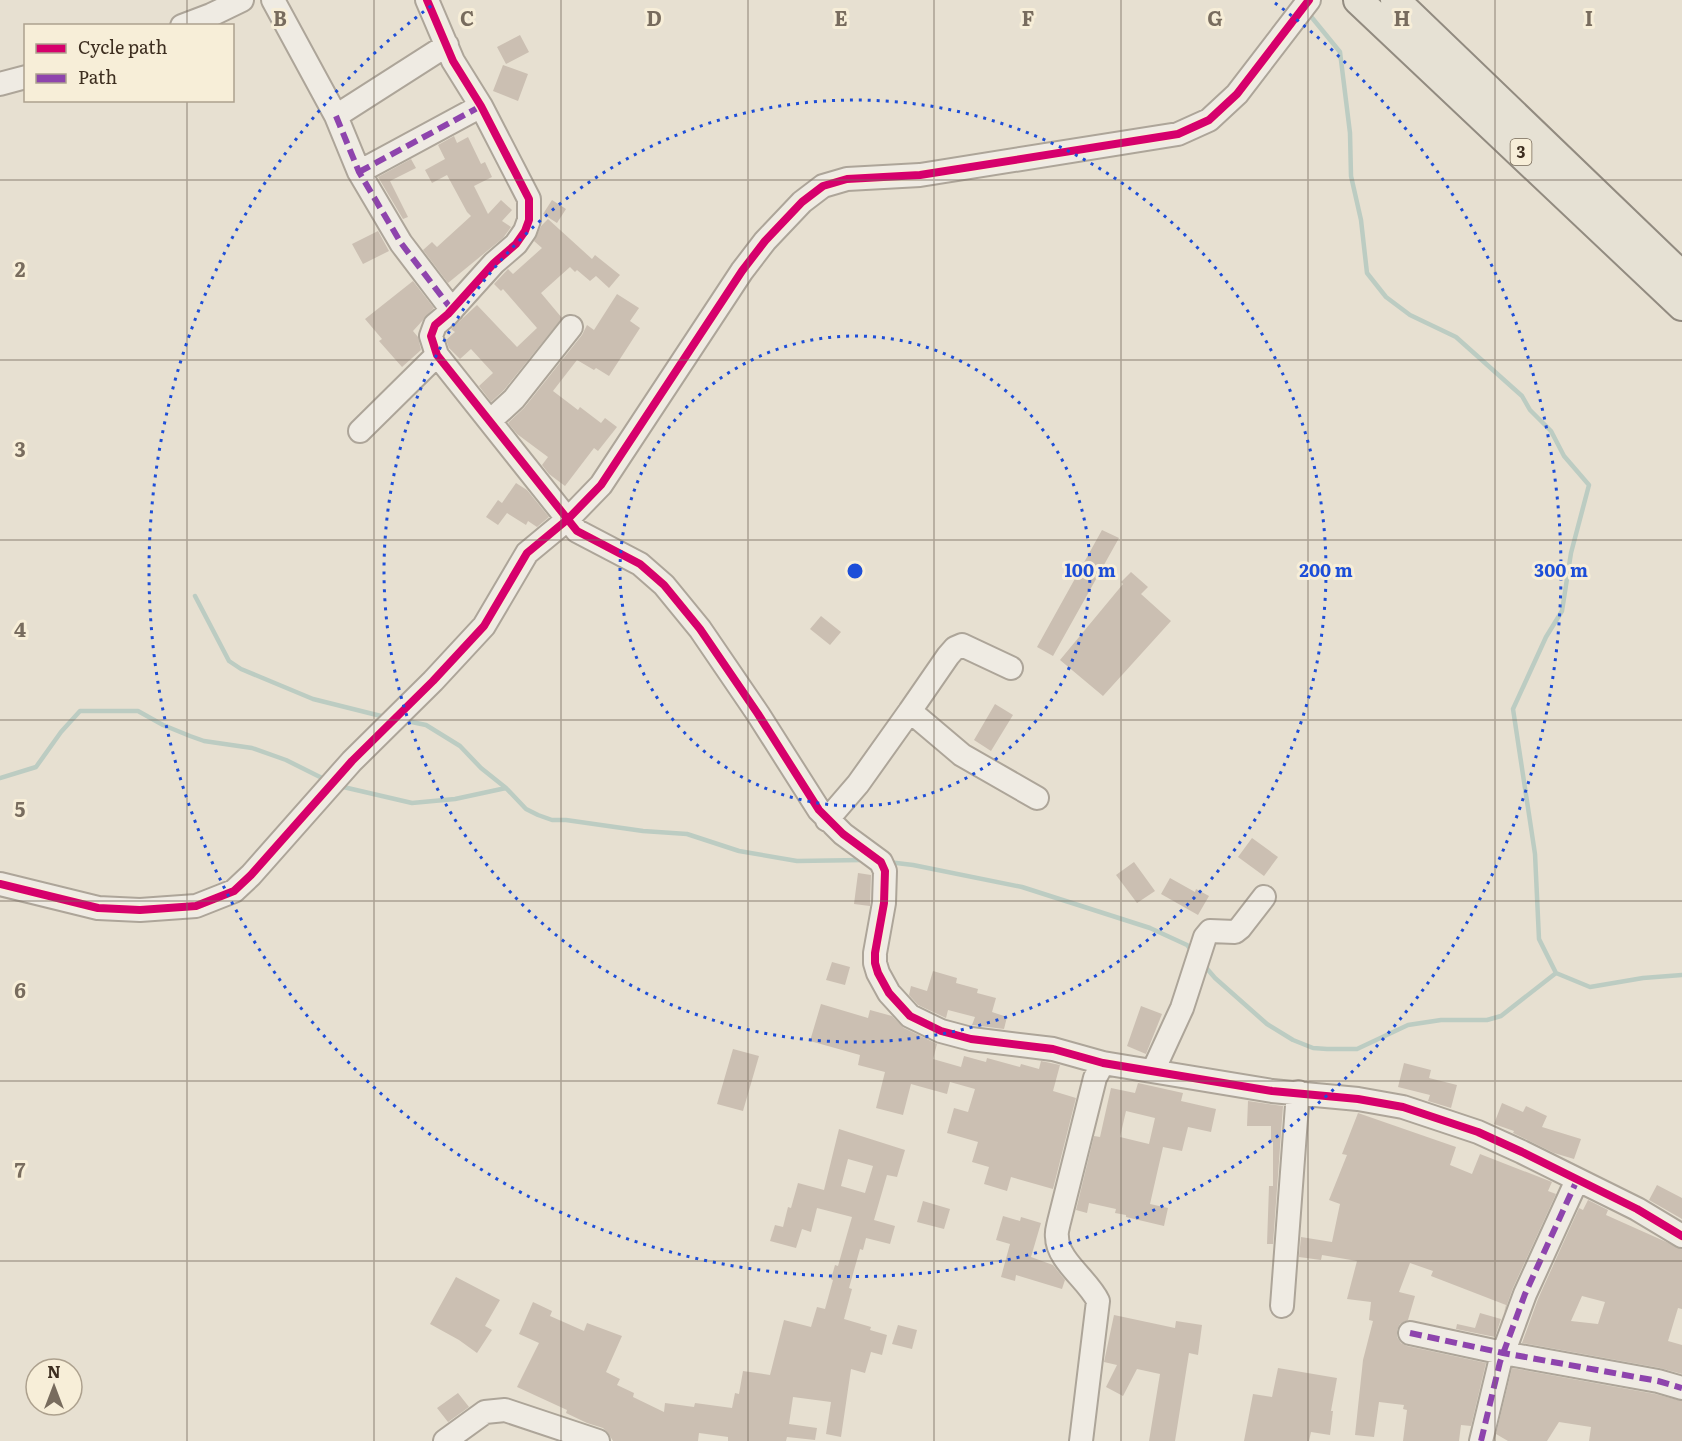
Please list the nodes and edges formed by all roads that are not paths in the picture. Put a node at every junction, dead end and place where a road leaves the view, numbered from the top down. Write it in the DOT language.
graph roads {
  1 [pos="242,0"];
  2 [pos="273,0"];
  3 [pos="427,0"];
  4 [pos="1309,0"];
  5 [pos="1358,0"];
  6 [pos="1395,0"];
  7 [pos="187,24"];
  8 [pos="447,45"];
  9 [pos="24,78"];
  10 [pos="0,84"];
  11 [pos="481,106"];
  12 [pos="336,116"];
  13 [pos="359,172"];
  14 [pos="1682,276"];
  15 [pos="1682,306"];
  16 [pos="452,310"];
  17 [pos="572,327"];
  18 [pos="437,355"];
  19 [pos="490,421"];
  20 [pos="360,431"];
  21 [pos="568,519"];
  22 [pos="1011,668"];
  23 [pos="910,711"];
  24 [pos="1036,798"];
  25 [pos="827,819"];
  26 [pos="0,884"];
  27 [pos="1264,897"];
  28 [pos="1103,1063"];
  29 [pos="1153,1071"];
  30 [pos="1298,1092"];
  31 [pos="1577,1180"];
  32 [pos="1682,1236"];
  33 [pos="1282,1306"];
  34 [pos="1410,1333"];
  35 [pos="1503,1353"];
  36 [pos="1682,1388"];
  37 [pos="445,1441"];
  38 [pos="598,1441"];
  39 [pos="1081,1441"];
  40 [pos="1481,1441"];
  1 -- 7 [label="street"];
  2 -- 12 [label="street"];
  3 -- 8 [label="street"];
  4 -- 21 [label="street"];
  5 -- 15 [label="main road, 3"];
  6 -- 14 [label="main road, 3"];
  8 -- 11 [label="street"];
  8 -- 12 [label="street"];
  9 -- 10 [label="street"];
  11 -- 13 [label="street"];
  11 -- 16 [label="street"];
  12 -- 13 [label="street"];
  13 -- 16 [label="street"];
  16 -- 18 [label="street"];
  17 -- 19 [label="street"];
  18 -- 19 [label="street"];
  18 -- 20 [label="street"];
  19 -- 21 [label="street"];
  21 -- 25 [label="street"];
  21 -- 26 [label="street"];
  22 -- 23 [label="street"];
  23 -- 24 [label="street"];
  23 -- 25 [label="street"];
  25 -- 28 [label="street"];
  27 -- 29 [label="street"];
  28 -- 29 [label="street"];
  28 -- 39 [label="street"];
  29 -- 30 [label="street"];
  30 -- 31 [label="street"];
  30 -- 33 [label="street"];
  31 -- 32 [label="street"];
  31 -- 35 [label="street"];
  34 -- 35 [label="street"];
  35 -- 36 [label="street"];
  35 -- 40 [label="street"];
  37 -- 38 [label="street"];
}
